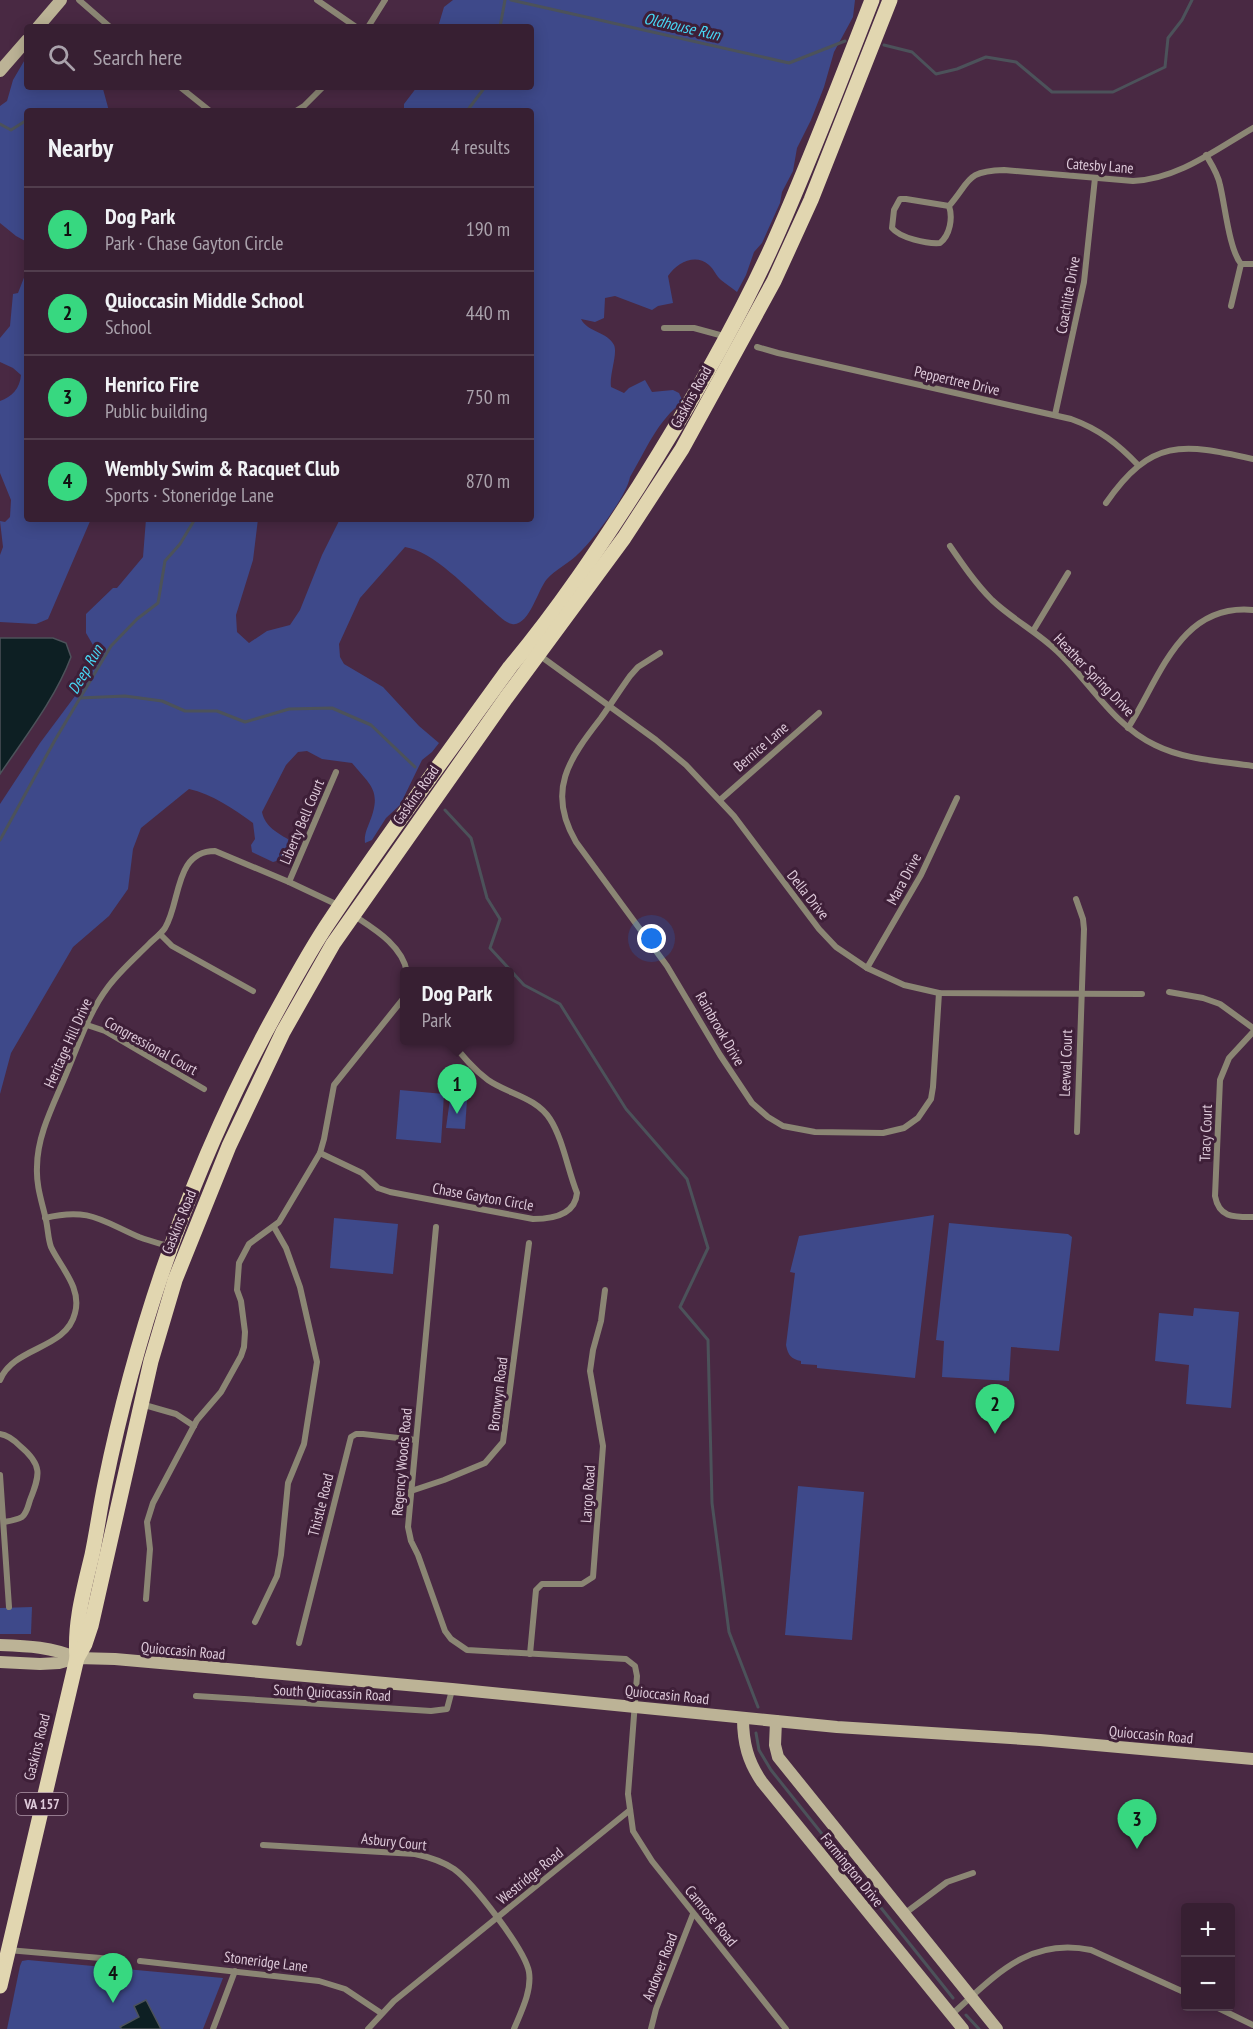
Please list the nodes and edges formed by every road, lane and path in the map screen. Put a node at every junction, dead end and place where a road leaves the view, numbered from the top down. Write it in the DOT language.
graph roads {
  1 [pos="61,0"];
  2 [pos="79,0"];
  3 [pos="317,0"];
  4 [pos="385,0"];
  5 [pos="872,0"];
  6 [pos="890,0"];
  7 [pos="41,24"];
  8 [pos="107,24"];
  9 [pos="352,24"];
  10 [pos="370,24"];
  11 [pos="24,43"];
  12 [pos="0,71"];
  13 [pos="184,90"];
  14 [pos="320,90"];
  15 [pos="206,108"];
  16 [pos="301,108"];
  17 [pos="1253,128"];
  18 [pos="1206,155"];
  19 [pos="1095,178"];
  20 [pos="949,206"];
  21 [pos="1241,264"];
  22 [pos="1253,264"];
  23 [pos="1231,306"];
  24 [pos="664,328"];
  25 [pos="727,337"];
  26 [pos="742,342"];
  27 [pos="757,347"];
  28 [pos="1055,415"];
  29 [pos="1253,459"];
  30 [pos="1138,465"];
  31 [pos="1106,503"];
  32 [pos="950,546"];
  33 [pos="1068,573"];
  34 [pos="1253,610"];
  35 [pos="1033,632"];
  36 [pos="533,651"];
  37 [pos="660,653"];
  38 [pos="609,706"];
  39 [pos="819,713"];
  40 [pos="1128,728"];
  41 [pos="1253,766"];
  42 [pos="336,772"];
  43 [pos="957,798"];
  44 [pos="720,800"];
  45 [pos="289,882"];
  46 [pos="1076,899"];
  47 [pos="347,911"];
  48 [pos="160,934"];
  49 [pos="406,967"];
  50 [pos="867,968"];
  51 [pos="253,991"];
  52 [pos="1168,992"];
  53 [pos="939,993"];
  54 [pos="1081,994"];
  55 [pos="1142,994"];
  56 [pos="400,1003"];
  57 [pos="87,1025"];
  58 [pos="1253,1030"];
  59 [pos="454,1045"];
  60 [pos="204,1089"];
  61 [pos="1077,1132"];
  62 [pos="320,1153"];
  63 [pos="1253,1217"];
  64 [pos="45,1218"];
  65 [pos="274,1227"];
  66 [pos="436,1227"];
  67 [pos="529,1243"];
  68 [pos="171,1247"];
  69 [pos="186,1252"];
  70 [pos="605,1290"];
  71 [pos="2,1371"];
  72 [pos="0,1380"];
  73 [pos="141,1403"];
  74 [pos="194,1426"];
  75 [pos="0,1434"];
  76 [pos="416,1440"];
  77 [pos="0,1475"];
  78 [pos="411,1491"];
  79 [pos="4,1522"];
  80 [pos="146,1599"];
  81 [pos="9,1607"];
  82 [pos="255,1622"];
  83 [pos="299,1643"];
  84 [pos="0,1645"];
  85 [pos="530,1654"];
  86 [pos="77,1658"];
  87 [pos="0,1662"];
  88 [pos="452,1689"];
  89 [pos="196,1696"];
  90 [pos="633,1707"];
  91 [pos="742,1718"];
  92 [pos="776,1721"];
  93 [pos="1253,1759"];
  94 [pos="630,1810"];
  95 [pos="263,1845"];
  96 [pos="973,1873"];
  97 [pos="693,1914"];
  98 [pos="904,1915"];
  99 [pos="497,1918"];
  100 [pos="8,1950"];
  101 [pos="112,1959"];
  102 [pos="140,1960"];
  103 [pos="235,1971"];
  104 [pos="0,1986"];
  105 [pos="1181,1991"];
  106 [pos="970,1998"];
  107 [pos="1223,2011"];
  108 [pos="381,2013"];
  109 [pos="951,2015"];
  110 [pos="1253,2025"];
  111 [pos="213,2029"];
  112 [pos="368,2029"];
  113 [pos="514,2029"];
  114 [pos="651,2029"];
  115 [pos="786,2029"];
  116 [pos="963,2029"];
  117 [pos="997,2029"];
  1 -- 7 [label="main road"];
  2 -- 8 [label="street"];
  3 -- 9 [label="street"];
  4 -- 10 [label="street"];
  5 -- 25 [label="main road, Gaskins Road"];
  6 -- 26 [label="main road, Gaskins Road"];
  11 -- 12 [label="main road"];
  13 -- 15 [label="street"];
  14 -- 16 [label="street"];
  17 -- 18 [label="street, Catesby Lane"];
  18 -- 19 [label="street, Catesby Lane"];
  18 -- 21 [label="street"];
  19 -- 20 [label="street, Catesby Lane"];
  19 -- 28 [label="street, Coachlite Drive"];
  20 -- 20 [label="street"];
  21 -- 22 [label="street"];
  21 -- 23 [label="street"];
  24 -- 25 [label="street"];
  25 -- 26 [label="street"];
  25 -- 36 [label="main road, Gaskins Road"];
  26 -- 36 [label="main road, Gaskins Road"];
  27 -- 28 [label="street, Peppertree Drive"];
  28 -- 30 [label="street, Peppertree Drive"];
  29 -- 30 [label="street"];
  30 -- 31 [label="street"];
  32 -- 35 [label="street, Heather Spring Drive"];
  33 -- 35 [label="street"];
  34 -- 40 [label="street"];
  35 -- 40 [label="street, Heather Spring Drive"];
  36 -- 38 [label="street, Della Drive"];
  36 -- 47 [label="main road, Gaskins Road"];
  37 -- 38 [label="street, Rainbrook Drive"];
  38 -- 44 [label="street, Della Drive"];
  38 -- 53 [label="street, Rainbrook Drive"];
  39 -- 44 [label="street, Bernice Lane"];
  40 -- 41 [label="street, Heather Spring Drive"];
  42 -- 45 [label="street, Liberty Bell Court"];
  43 -- 50 [label="street, Mara Drive"];
  44 -- 50 [label="street, Della Drive"];
  45 -- 47 [label="street, Heritage Hill Drive"];
  45 -- 48 [label="street, Heritage Hill Drive"];
  46 -- 54 [label="street, Leewal Court"];
  47 -- 49 [label="street, Heritage Hill Drive"];
  47 -- 68 [label="main road, Gaskins Road"];
  47 -- 69 [label="main road, Gaskins Road"];
  48 -- 51 [label="street"];
  48 -- 57 [label="street, Heritage Hill Drive"];
  50 -- 53 [label="street, Della Drive"];
  52 -- 58 [label="street"];
  53 -- 54 [label="street, Della Drive"];
  54 -- 55 [label="street, Della Drive"];
  54 -- 61 [label="street, Leewal Court"];
  56 -- 62 [label="street"];
  57 -- 60 [label="street, Congressional Court"];
  57 -- 64 [label="street, Heritage Hill Drive"];
  58 -- 63 [label="street, Tracy Court"];
  59 -- 62 [label="street, Chase Gayton Circle"];
  62 -- 65 [label="street"];
  64 -- 68 [label="street"];
  64 -- 71 [label="street, Heritage Hill Drive"];
  65 -- 74 [label="street"];
  65 -- 82 [label="street"];
  66 -- 76 [label="street, Regency Woods Road"];
  67 -- 78 [label="street, Bronwyn Road"];
  68 -- 69 [label="street"];
  68 -- 86 [label="main road, Gaskins Road"];
  69 -- 73 [label="main road, Gaskins Road"];
  70 -- 85 [label="street, Largo Road"];
  71 -- 72 [label="street, Heritage Hill Drive"];
  73 -- 74 [label="street"];
  73 -- 86 [label="main road, Gaskins Road"];
  74 -- 80 [label="street"];
  75 -- 79 [label="street"];
  76 -- 78 [label="street, Regency Woods Road"];
  76 -- 83 [label="street, Thistle Road"];
  77 -- 79 [label="street"];
  78 -- 85 [label="street, Regency Woods Road"];
  79 -- 81 [label="street"];
  84 -- 86 [label="main road, Quioccasin Road"];
  85 -- 90 [label="street, Regency Woods Road"];
  86 -- 87 [label="main road, Quioccasin Road"];
  86 -- 88 [label="main road, Quioccasin Road"];
  86 -- 100 [label="main road, Gaskins Road / VA 157"];
  88 -- 89 [label="street, South Quiocassin Road"];
  88 -- 90 [label="main road, Quioccasin Road"];
  90 -- 91 [label="main road, Quioccasin Road"];
  90 -- 94 [label="street"];
  91 -- 92 [label="main road, Quioccasin Road"];
  91 -- 109 [label="main road, Farmington Drive"];
  92 -- 93 [label="main road, Quioccasin Road"];
  92 -- 98 [label="main road, Farmington Drive"];
  94 -- 97 [label="street, Camrose Road"];
  94 -- 99 [label="street, Westridge Road"];
  95 -- 99 [label="street, Asbury Court"];
  96 -- 98 [label="street"];
  97 -- 114 [label="street, Andover Road"];
  97 -- 115 [label="street, Camrose Road"];
  98 -- 106 [label="main road, Farmington Drive"];
  99 -- 108 [label="street, Westridge Road"];
  99 -- 113 [label="street, Asbury Court"];
  100 -- 101 [label="street"];
  100 -- 104 [label="main road, Gaskins Road / VA 157"];
  102 -- 103 [label="street, Stoneridge Lane"];
  103 -- 108 [label="street, Stoneridge Lane"];
  103 -- 111 [label="street"];
  105 -- 106 [label="street"];
  106 -- 109 [label="street"];
  106 -- 117 [label="main road, Farmington Drive"];
  107 -- 110 [label="street"];
  108 -- 112 [label="street, Westridge Road"];
  109 -- 116 [label="main road, Farmington Drive"];
}
